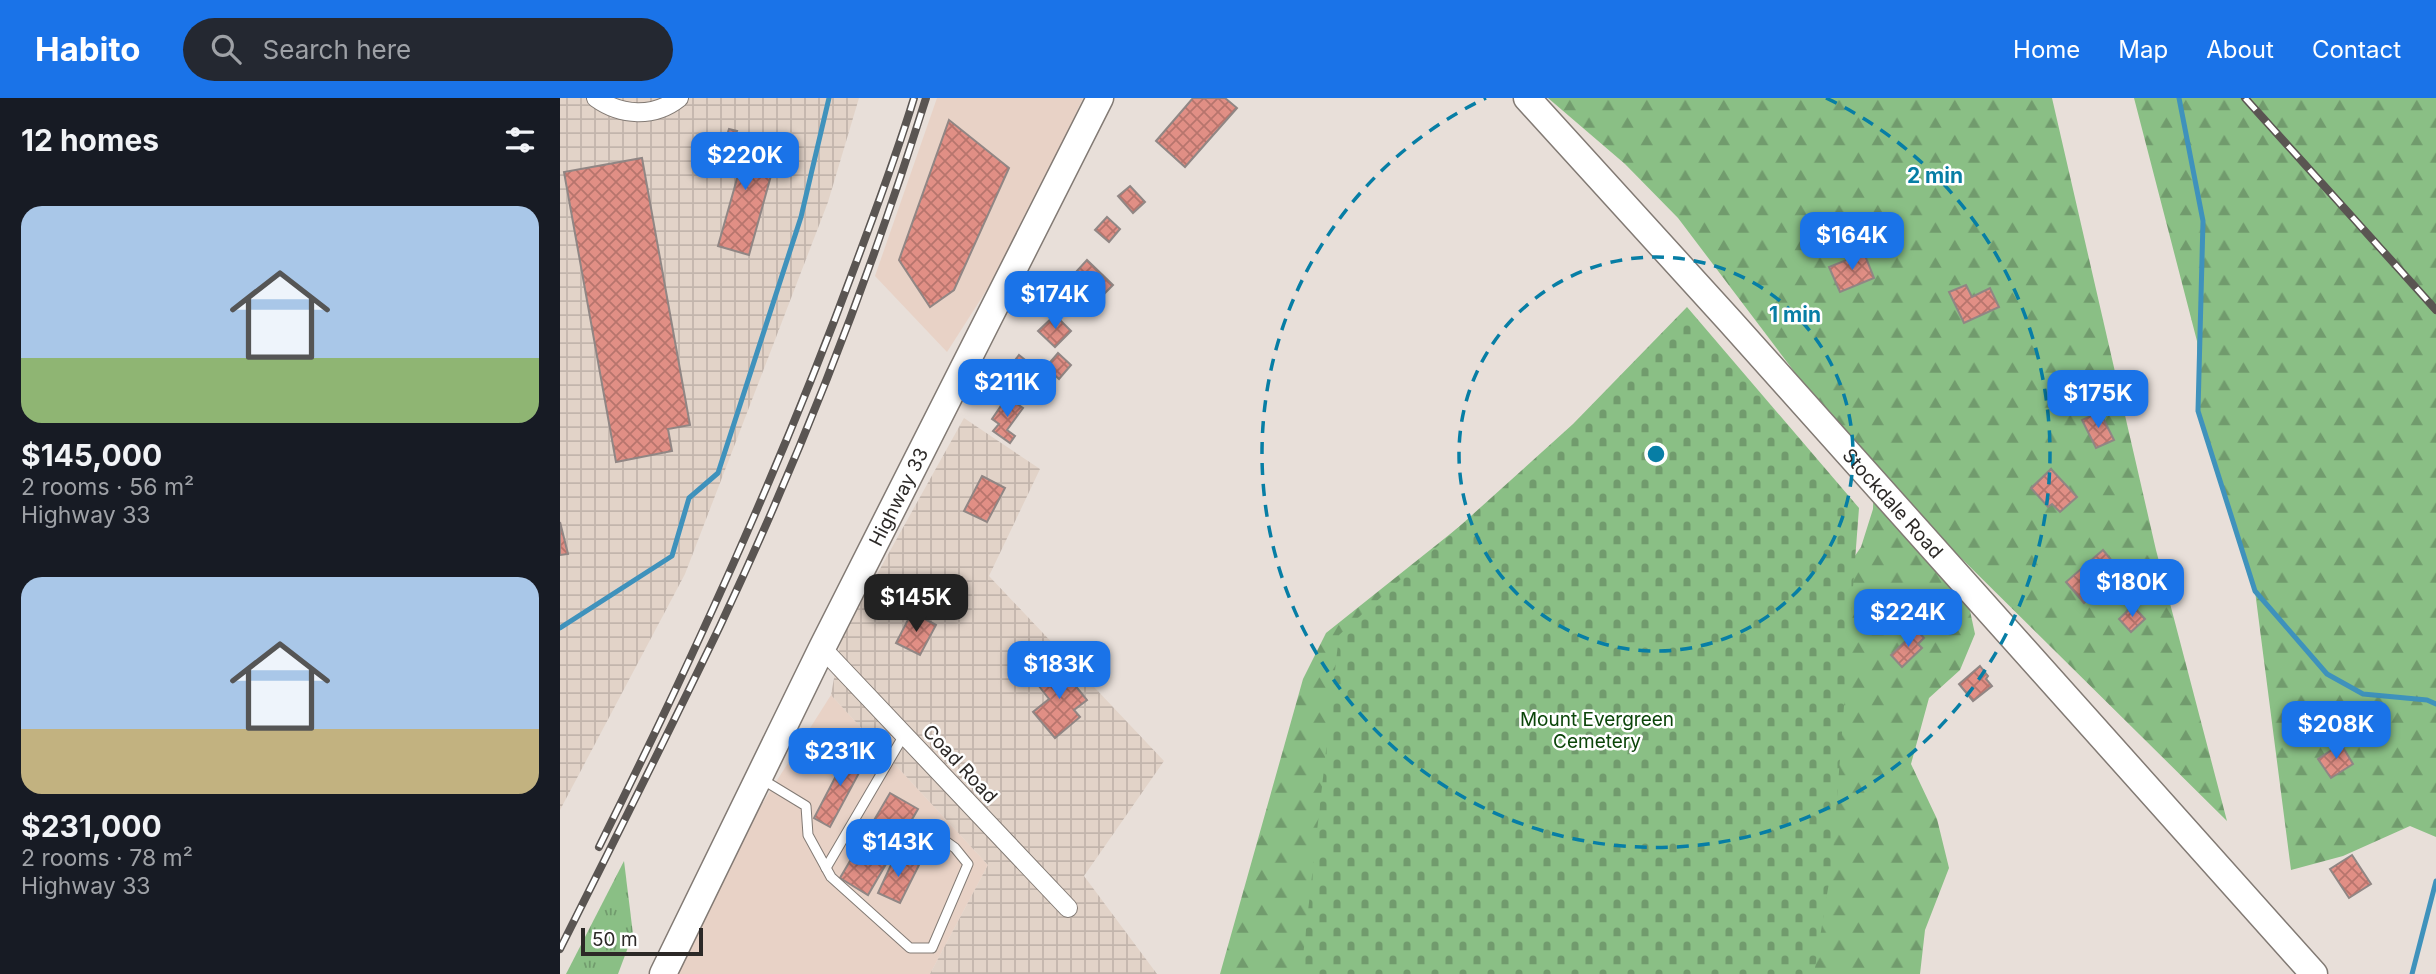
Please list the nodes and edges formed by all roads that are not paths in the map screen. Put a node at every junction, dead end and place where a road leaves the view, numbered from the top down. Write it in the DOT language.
graph roads {
  1 [pos="596,98"];
  2 [pos="679,98"];
  3 [pos="1100,98"];
  4 [pos="1527,98"];
  5 [pos="822,648"];
  6 [pos="904,735"];
  7 [pos="759,777"];
  8 [pos="915,846"];
  9 [pos="825,867"];
  10 [pos="1068,908"];
  11 [pos="663,974"];
  12 [pos="2314,974"];
  1 -- 2 [label="street"];
  3 -- 5 [label="street, Highway 33"];
  4 -- 12 [label="street, Stockdale Road"];
  5 -- 6 [label="street, Coad Road"];
  5 -- 7 [label="street, Highway 33"];
  6 -- 9 [label="lane"];
  6 -- 10 [label="street, Coad Road"];
  7 -- 9 [label="lane"];
  7 -- 11 [label="street, Highway 33"];
  8 -- 9 [label="lane"];
}
